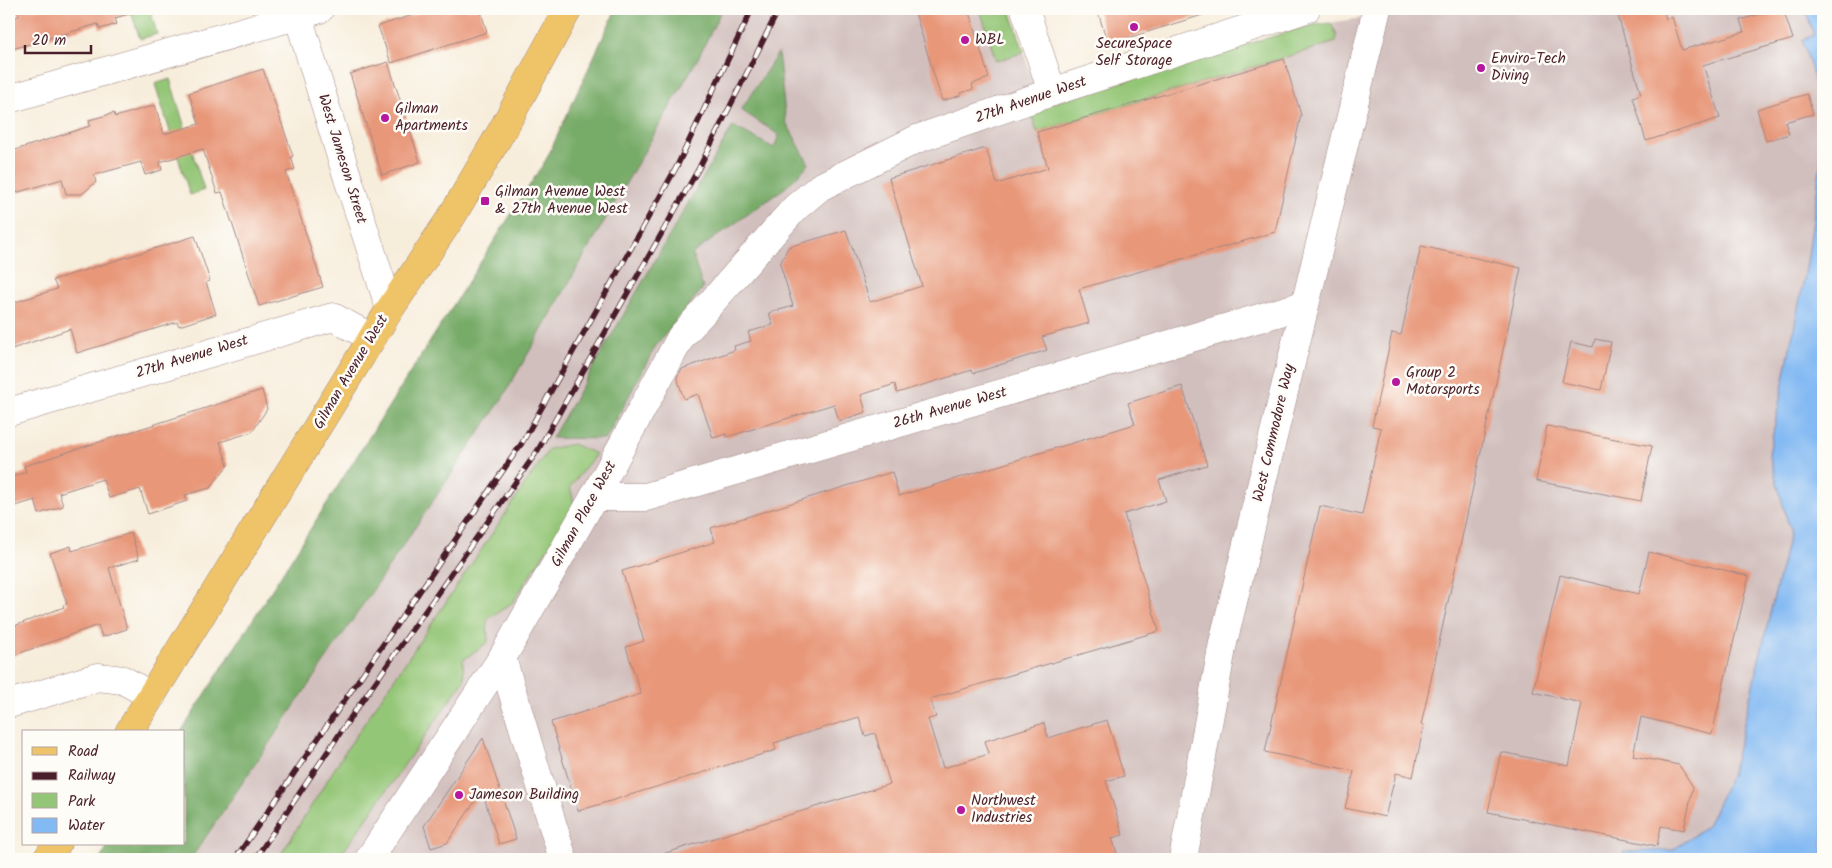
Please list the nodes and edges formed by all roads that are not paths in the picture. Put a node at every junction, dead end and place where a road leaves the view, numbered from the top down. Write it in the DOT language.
graph roads {
  1 [pos="568,9"];
  2 [pos="1025,9"];
  3 [pos="1306,9"];
  4 [pos="1378,9"];
  5 [pos="305,11"];
  6 [pos="1052,92"];
  7 [pos="9,99"];
  8 [pos="820,187"];
  9 [pos="1304,305"];
  10 [pos="390,309"];
  11 [pos="372,338"];
  12 [pos="9,412"];
  13 [pos="594,497"];
  14 [pos="502,658"];
  15 [pos="152,696"];
  16 [pos="9,704"];
  17 [pos="130,730"];
  18 [pos="56,846"];
  19 [pos="47,859"];
  20 [pos="369,859"];
  21 [pos="563,859"];
  22 [pos="1183,859"];
  1 -- 10 [label="main road, Gilman Avenue West"];
  2 -- 6 [label="street"];
  3 -- 6 [label="street, 27th Avenue West"];
  4 -- 9 [label="street, West Commodore Way"];
  5 -- 7 [label="street"];
  5 -- 10 [label="street, West Jameson Street"];
  6 -- 8 [label="street, 27th Avenue West"];
  8 -- 13 [label="street, Gilman Place West"];
  9 -- 13 [label="street, 26th Avenue West"];
  9 -- 22 [label="street, West Commodore Way"];
  10 -- 11 [label="main road, Gilman Avenue West"];
  11 -- 12 [label="street, 27th Avenue West"];
  11 -- 15 [label="main road, Gilman Avenue West"];
  13 -- 14 [label="street, Gilman Place West"];
  14 -- 20 [label="street, Gilman Place West"];
  14 -- 21 [label="street"];
  15 -- 16 [label="street"];
  15 -- 17 [label="main road, Gilman Avenue West"];
  18 -- 19 [label="main road"];
}
